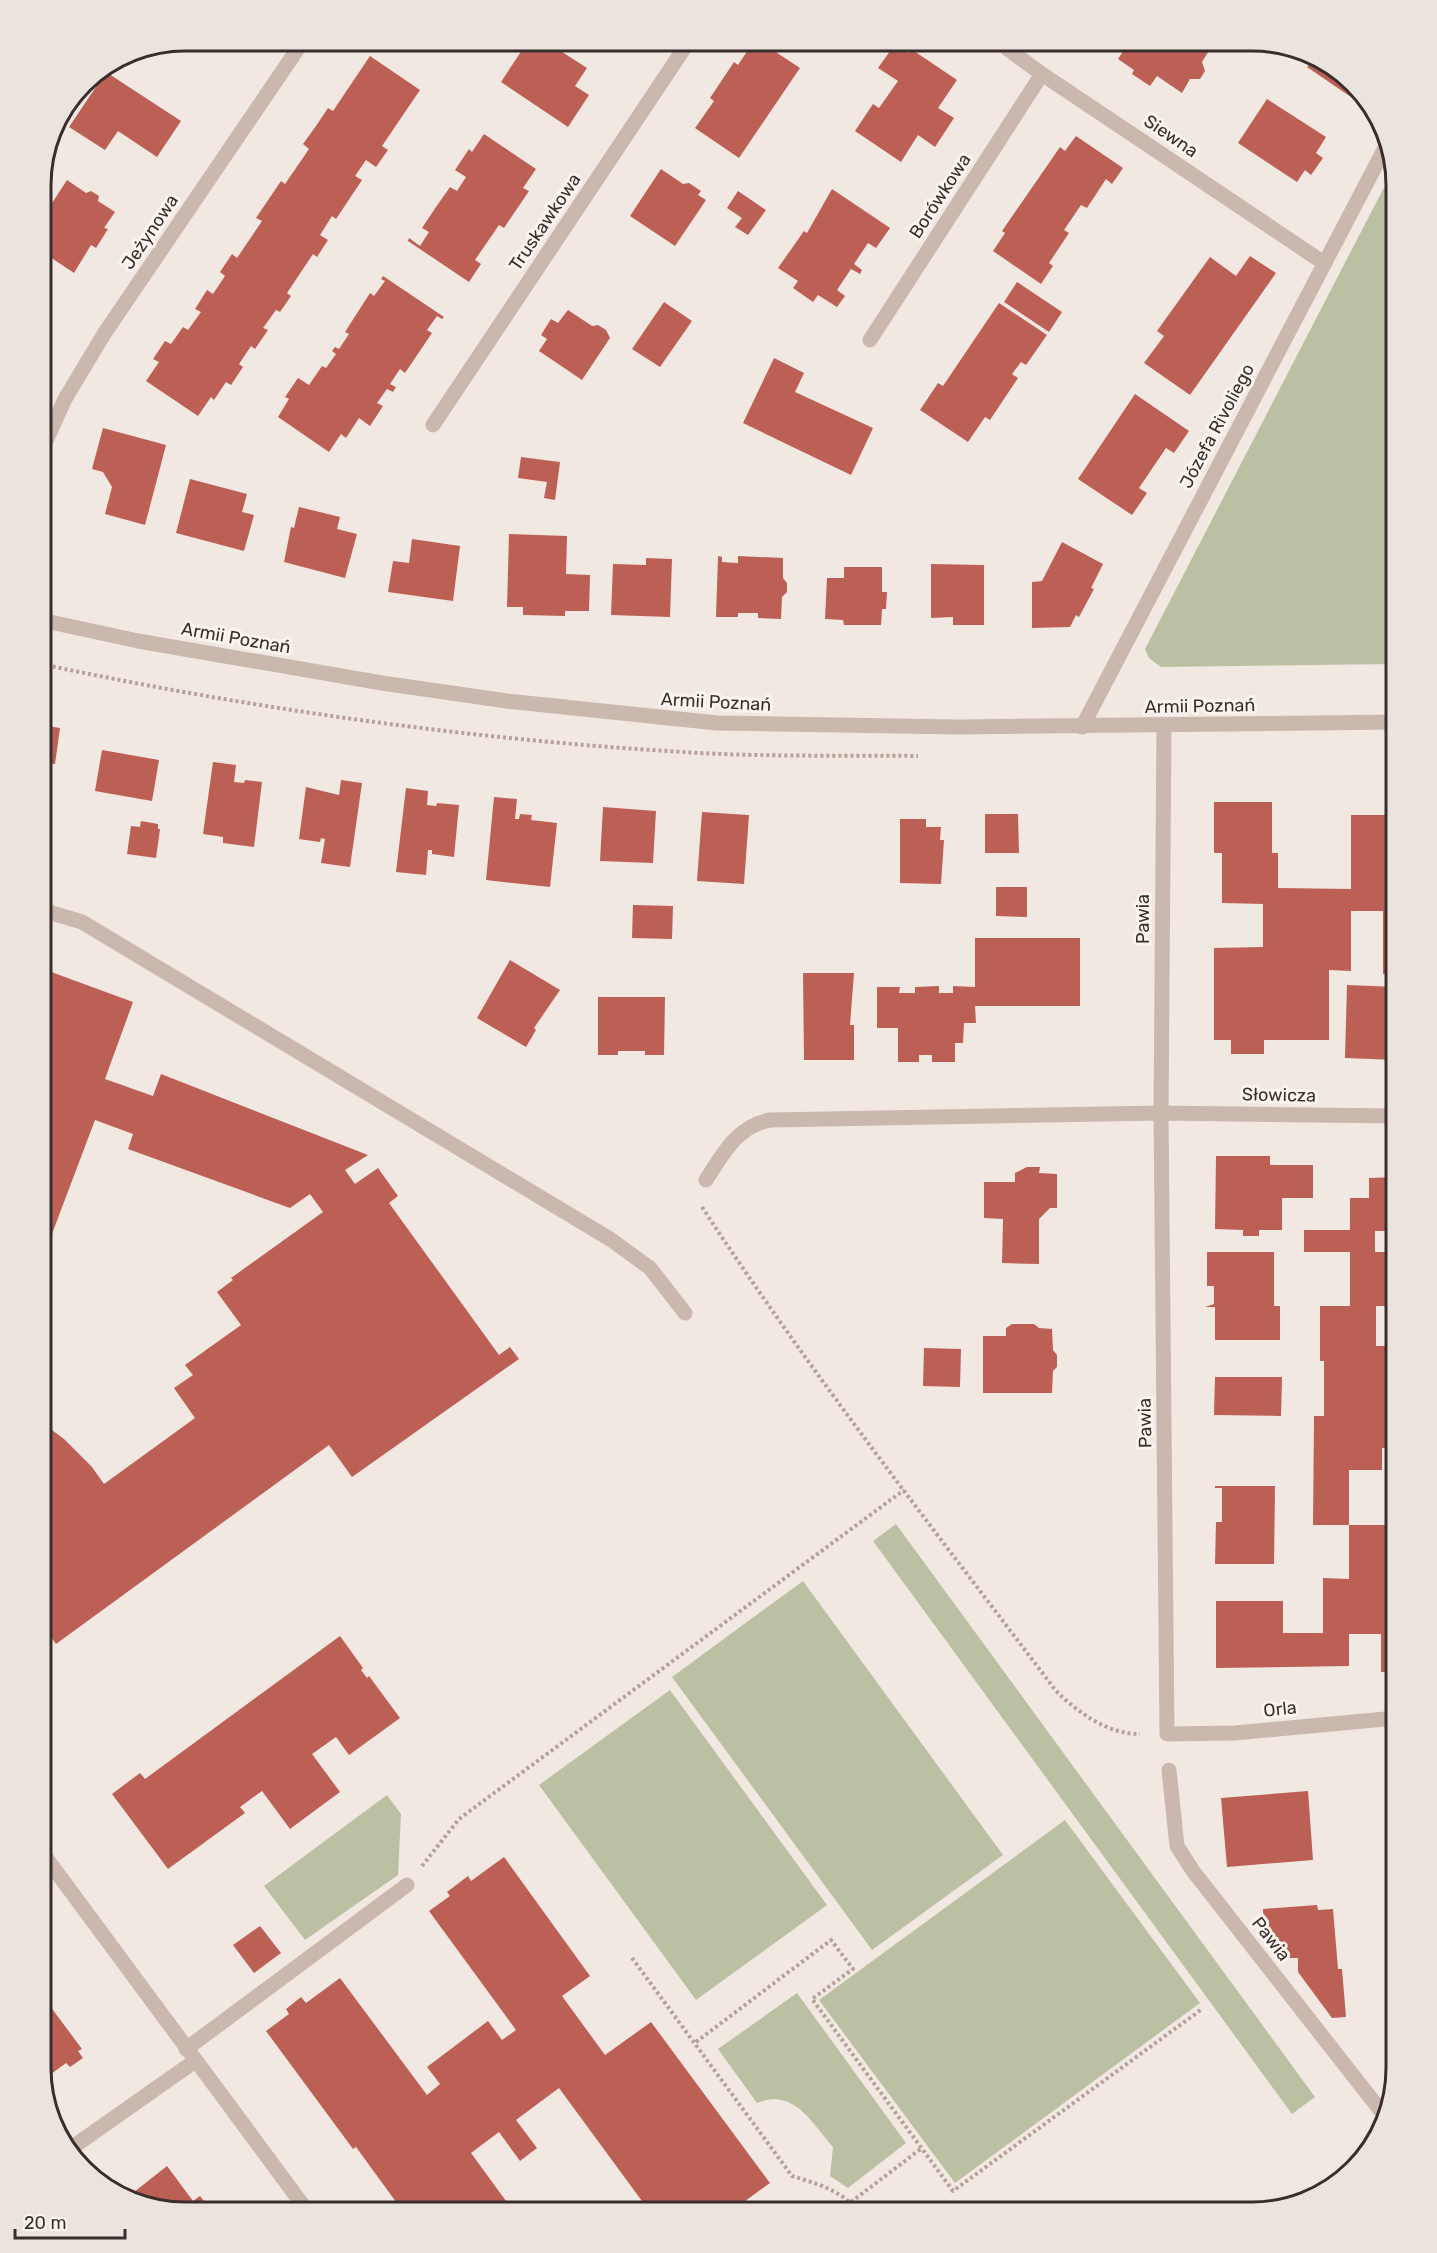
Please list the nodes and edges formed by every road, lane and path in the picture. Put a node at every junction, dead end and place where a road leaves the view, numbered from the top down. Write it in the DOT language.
graph roads {
  1 [pos="296,51"];
  2 [pos="682,51"];
  3 [pos="1011,51"];
  4 [pos="1042,74"];
  5 [pos="1382,154"];
  6 [pos="1324,262"];
  7 [pos="870,340"];
  8 [pos="433,426"];
  9 [pos="51,429"];
  10 [pos="51,622"];
  11 [pos="1386,722"];
  12 [pos="1164,726"];
  13 [pos="1082,727"];
  14 [pos="51,913"];
  15 [pos="1161,1113"];
  16 [pos="1386,1116"];
  17 [pos="706,1180"];
  18 [pos="685,1313"];
  19 [pos="904,1490"];
  20 [pos="1386,1719"];
  21 [pos="1167,1734"];
  22 [pos="1169,1770"];
  23 [pos="51,1866"];
  24 [pos="407,1885"];
  25 [pos="632,1958"];
  26 [pos="1202,2009"];
  27 [pos="696,2042"];
  28 [pos="190,2055"];
  29 [pos="1379,2109"];
  30 [pos="75,2145"];
  31 [pos="922,2148"];
  32 [pos="300,2202"];
  33 [pos="851,2202"];
  1 -- 9 [label="street, Jeżynowa"];
  2 -- 8 [label="street, Truskawkowa"];
  3 -- 4 [label="street, Siewna"];
  4 -- 6 [label="street, Siewna"];
  4 -- 7 [label="street, Borówkowa"];
  5 -- 6 [label="street, Józefa Rivoliego"];
  6 -- 13 [label="street, Józefa Rivoliego"];
  10 -- 13 [label="street, Armii Poznań"];
  11 -- 12 [label="street, Armii Poznań"];
  12 -- 13 [label="street, Armii Poznań"];
  12 -- 15 [label="street, Pawia"];
  14 -- 18 [label="street"];
  15 -- 16 [label="street, Słowicza"];
  15 -- 17 [label="street"];
  15 -- 21 [label="street, Pawia"];
  17 -- 19 [label="path"];
  19 -- 21 [label="path"];
  19 -- 24 [label="path"];
  20 -- 21 [label="street, Orla"];
  22 -- 29 [label="street, Pawia"];
  23 -- 28 [label="street"];
  24 -- 28 [label="street"];
  25 -- 27 [label="path"];
  26 -- 31 [label="path"];
  27 -- 31 [label="path"];
  27 -- 33 [label="path"];
  28 -- 30 [label="street"];
  28 -- 32 [label="street"];
  31 -- 33 [label="path"];
}
